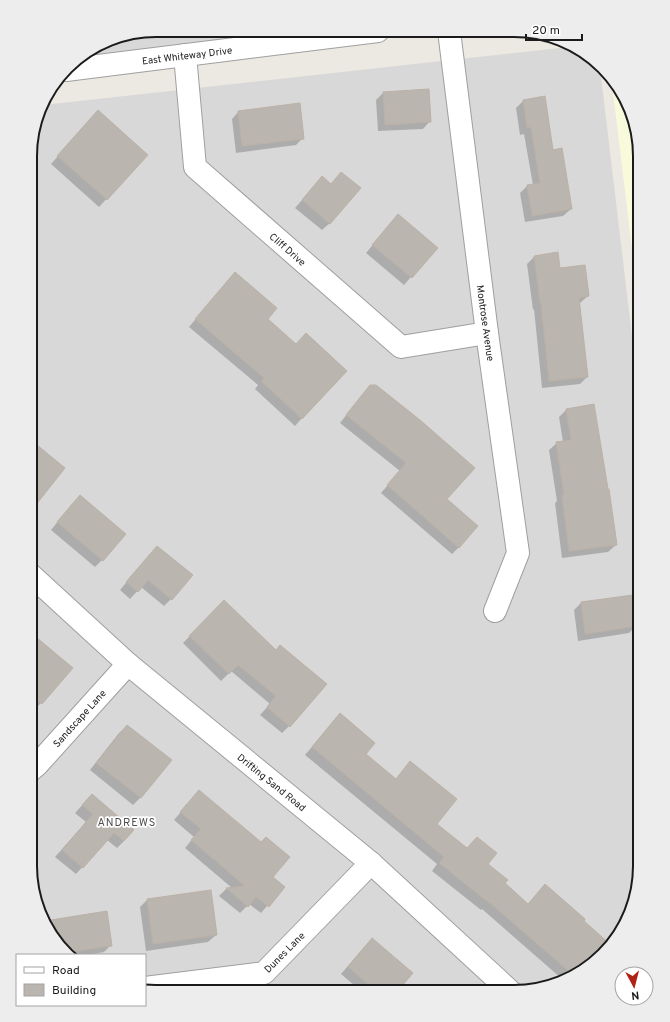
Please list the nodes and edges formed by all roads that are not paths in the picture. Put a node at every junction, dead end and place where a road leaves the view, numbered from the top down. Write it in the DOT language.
graph roads {
  1 [pos="330,37"];
  2 [pos="450,37"];
  3 [pos="185,55"];
  4 [pos="76,69"];
  5 [pos="487,333"];
  6 [pos="37,580"];
  7 [pos="495,611"];
  8 [pos="128,664"];
  9 [pos="37,765"];
  10 [pos="370,863"];
  11 [pos="170,985"];
  12 [pos="503,985"];
  1 -- 3 [label="street, East Whiteway Drive"];
  2 -- 5 [label="street, Montrose Avenue"];
  3 -- 4 [label="street, East Whiteway Drive"];
  3 -- 5 [label="street, Cliff Drive"];
  5 -- 7 [label="street, Montrose Avenue"];
  6 -- 8 [label="street, Drifting Sand Road"];
  8 -- 9 [label="street, Sandscape Lane"];
  8 -- 10 [label="street, Drifting Sand Road"];
  10 -- 11 [label="street, Dunes Lane"];
  10 -- 12 [label="street, Drifting Sand Road"];
}
